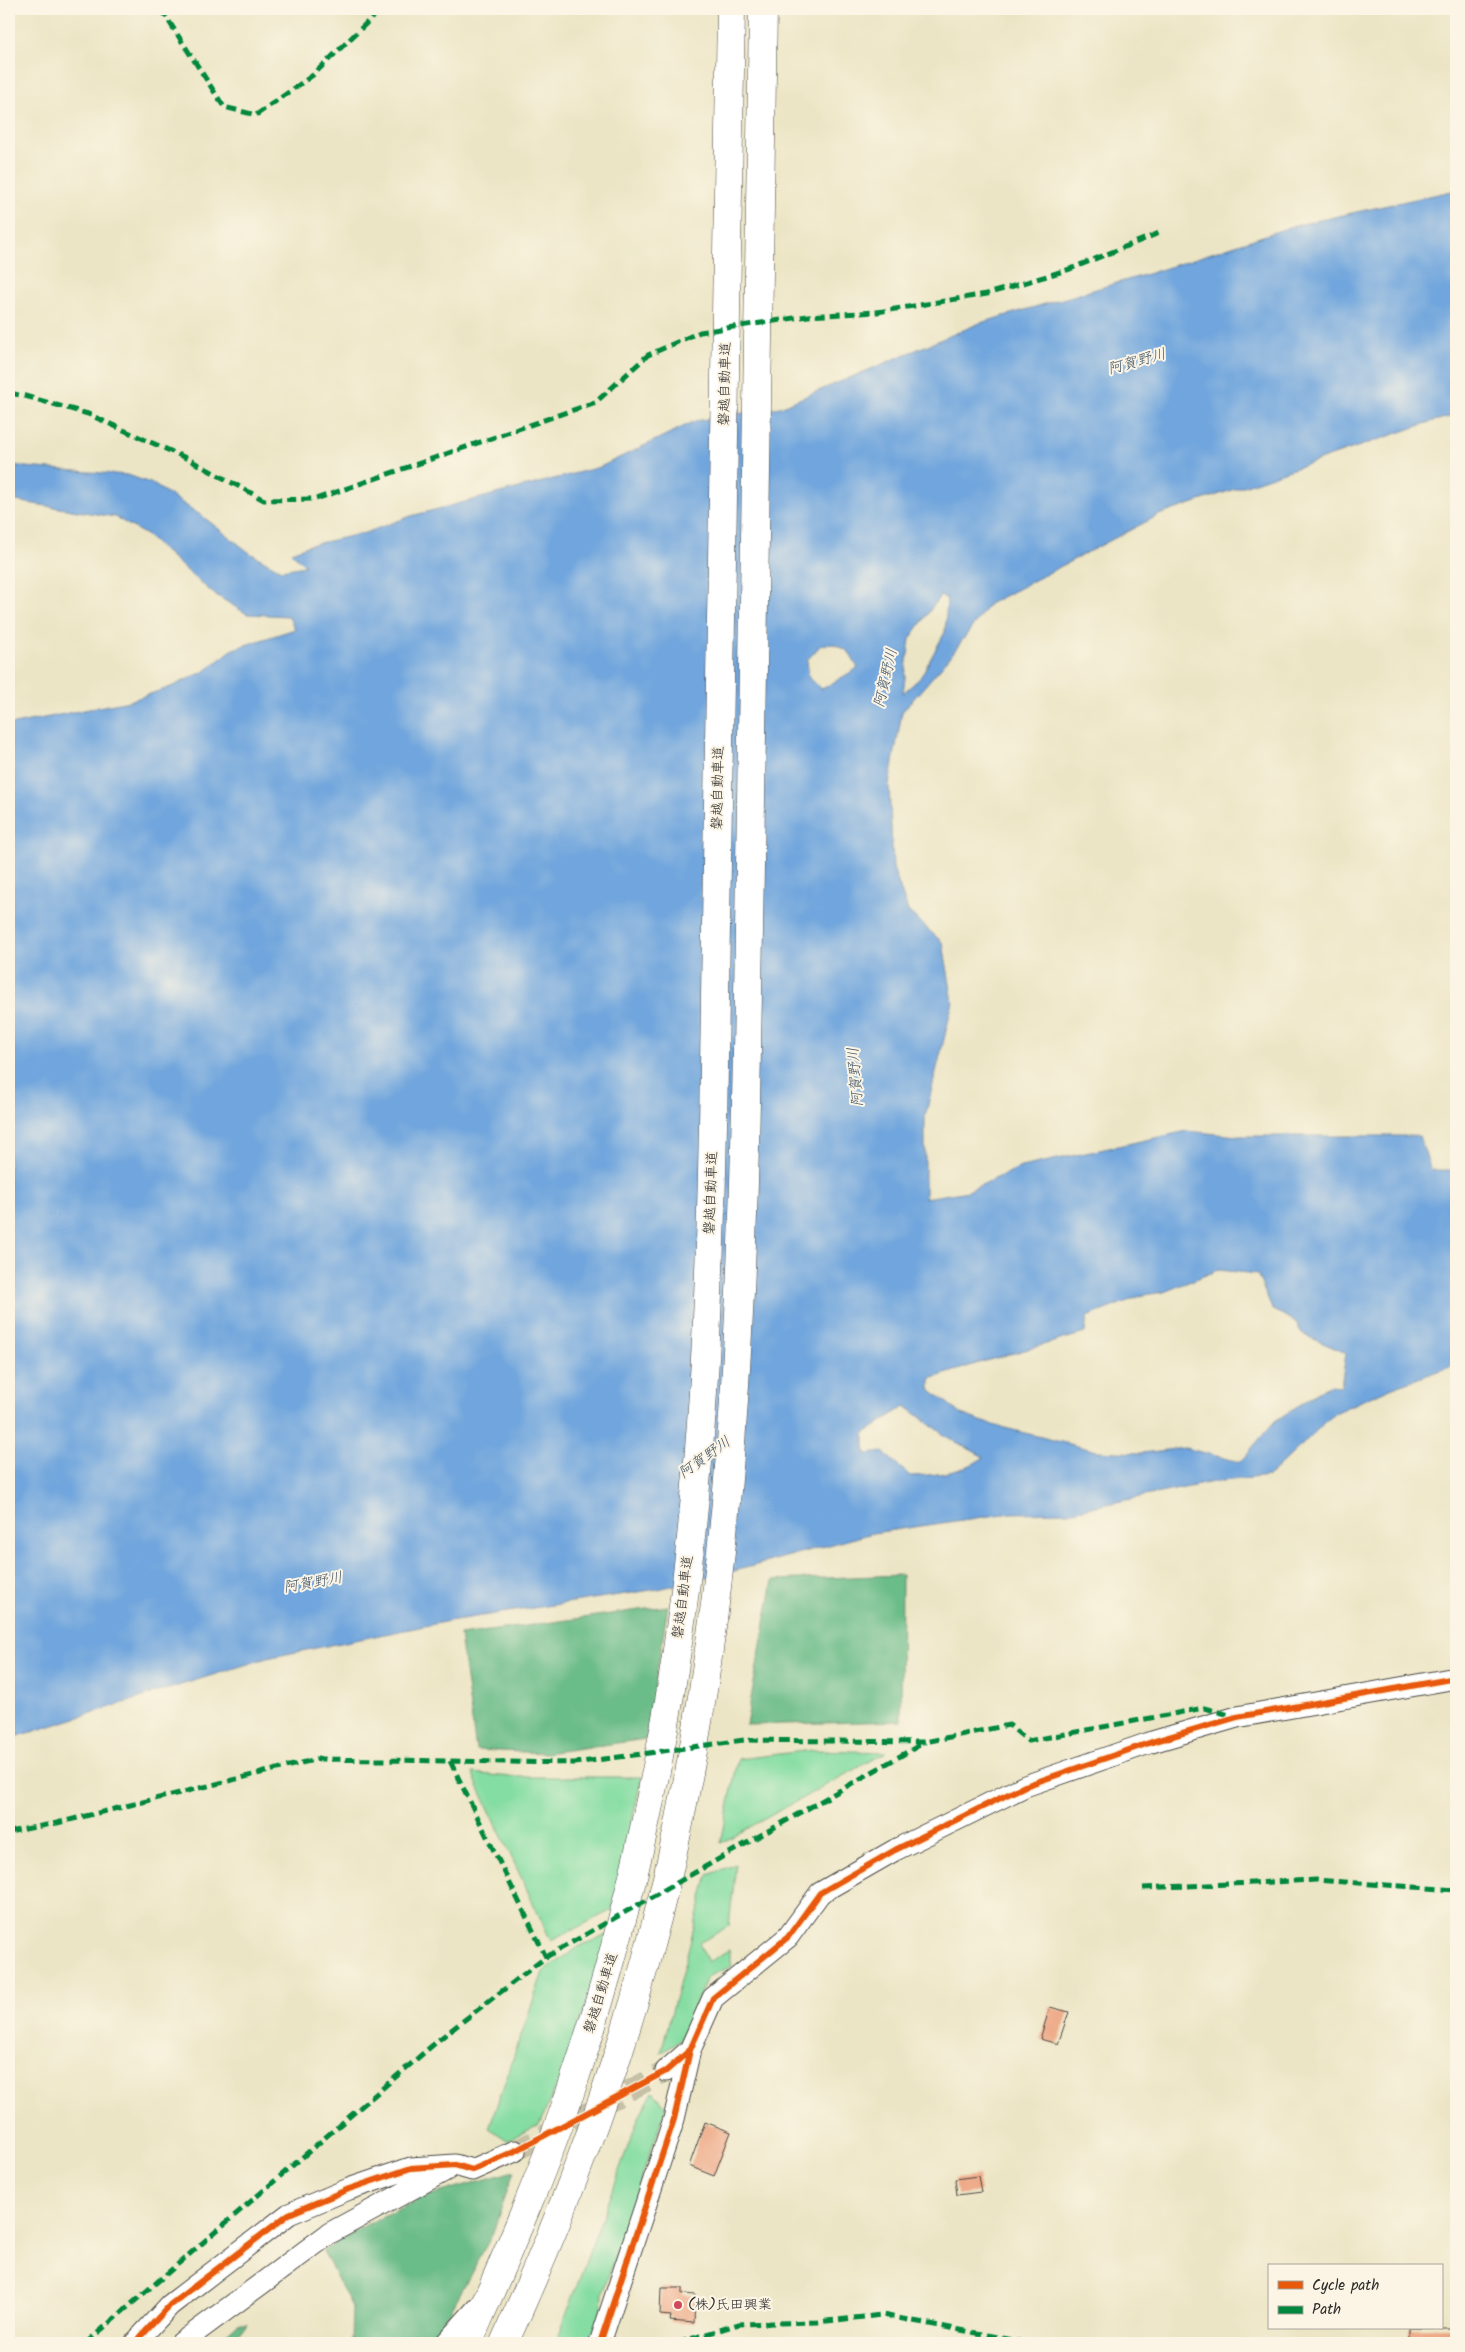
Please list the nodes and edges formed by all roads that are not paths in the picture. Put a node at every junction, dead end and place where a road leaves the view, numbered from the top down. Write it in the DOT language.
graph roads {
  1 [pos="731,9"];
  2 [pos="763,9"];
  3 [pos="1456,1678"];
  4 [pos="646,1961"];
  5 [pos="690,2050"];
  6 [pos="666,2071"];
  7 [pos="515,2151"];
  8 [pos="455,2165"];
  9 [pos="489,2295"];
  10 [pos="135,2343"];
  11 [pos="181,2343"];
  12 [pos="446,2343"];
  13 [pos="468,2343"];
  14 [pos="504,2343"];
  15 [pos="526,2343"];
  16 [pos="600,2343"];
  1 -- 9 [label="highway, 磐越自動車道"];
  2 -- 4 [label="highway"];
  3 -- 5 [label="street"];
  4 -- 14 [label="highway"];
  4 -- 15 [label="highway"];
  5 -- 6 [label="street"];
  5 -- 16 [label="street"];
  7 -- 8 [label="street"];
  8 -- 10 [label="street"];
  8 -- 11 [label="street"];
  9 -- 12 [label="street"];
  9 -- 13 [label="highway, 磐越自動車道"];
}
